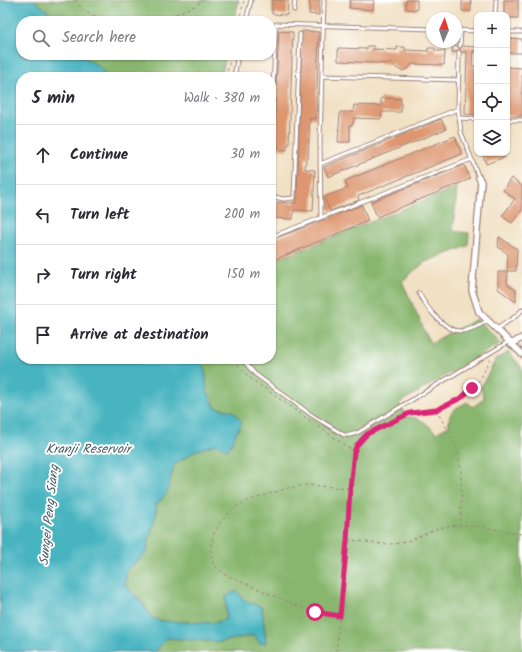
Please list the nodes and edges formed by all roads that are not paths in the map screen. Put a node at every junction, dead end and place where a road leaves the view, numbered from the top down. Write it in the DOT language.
graph roads {
  1 [pos="251,0"];
  2 [pos="295,0"];
  3 [pos="324,0"];
  4 [pos="496,0"];
  5 [pos="294,10"];
  6 [pos="495,12"];
  7 [pos="247,16"];
  8 [pos="276,24"];
  9 [pos="324,25"];
  10 [pos="426,29"];
  11 [pos="462,30"];
  12 [pos="474,31"];
  13 [pos="510,32"];
  14 [pos="522,32"];
  15 [pos="300,34"];
  16 [pos="459,52"];
  17 [pos="237,60"];
  18 [pos="274,60"];
  19 [pos="235,72"];
  20 [pos="274,72"];
  21 [pos="322,76"];
  22 [pos="458,80"];
  23 [pos="458,109"];
  24 [pos="459,118"];
  25 [pos="474,119"];
  26 [pos="510,120"];
  27 [pos="522,120"];
  28 [pos="472,159"];
  29 [pos="320,164"];
  30 [pos="480,178"];
  31 [pos="276,197"];
  32 [pos="321,217"];
  33 [pos="276,235"];
  34 [pos="419,293"];
  35 [pos="522,310"];
  36 [pos="487,321"];
  37 [pos="497,329"];
  38 [pos="522,338"];
  39 [pos="510,343"];
  40 [pos="522,354"];
  41 [pos="246,364"];
  1 -- 7 [label="lane"];
  2 -- 5 [label="lane"];
  3 -- 9 [label="lane"];
  4 -- 6 [label="lane"];
  8 -- 9 [label="lane"];
  9 -- 10 [label="lane"];
  9 -- 21 [label="lane"];
  11 -- 12 [label="lane"];
  13 -- 14 [label="lane"];
  15 -- 31 [label="lane"];
  16 -- 22 [label="lane"];
  17 -- 19 [label="lane"];
  18 -- 20 [label="lane"];
  21 -- 22 [label="lane"];
  21 -- 29 [label="lane"];
  22 -- 23 [label="lane"];
  23 -- 24 [label="lane"];
  23 -- 29 [label="lane"];
  24 -- 25 [label="lane"];
  24 -- 28 [label="lane"];
  26 -- 27 [label="lane"];
  28 -- 30 [label="lane"];
  28 -- 32 [label="lane"];
  29 -- 32 [label="lane"];
  30 -- 36 [label="street"];
  32 -- 33 [label="lane"];
  34 -- 36 [label="lane"];
  35 -- 37 [label="lane"];
  36 -- 37 [label="street"];
  37 -- 39 [label="street"];
  38 -- 39 [label="street"];
  39 -- 40 [label="street"];
  39 -- 41 [label="lane"];
}
